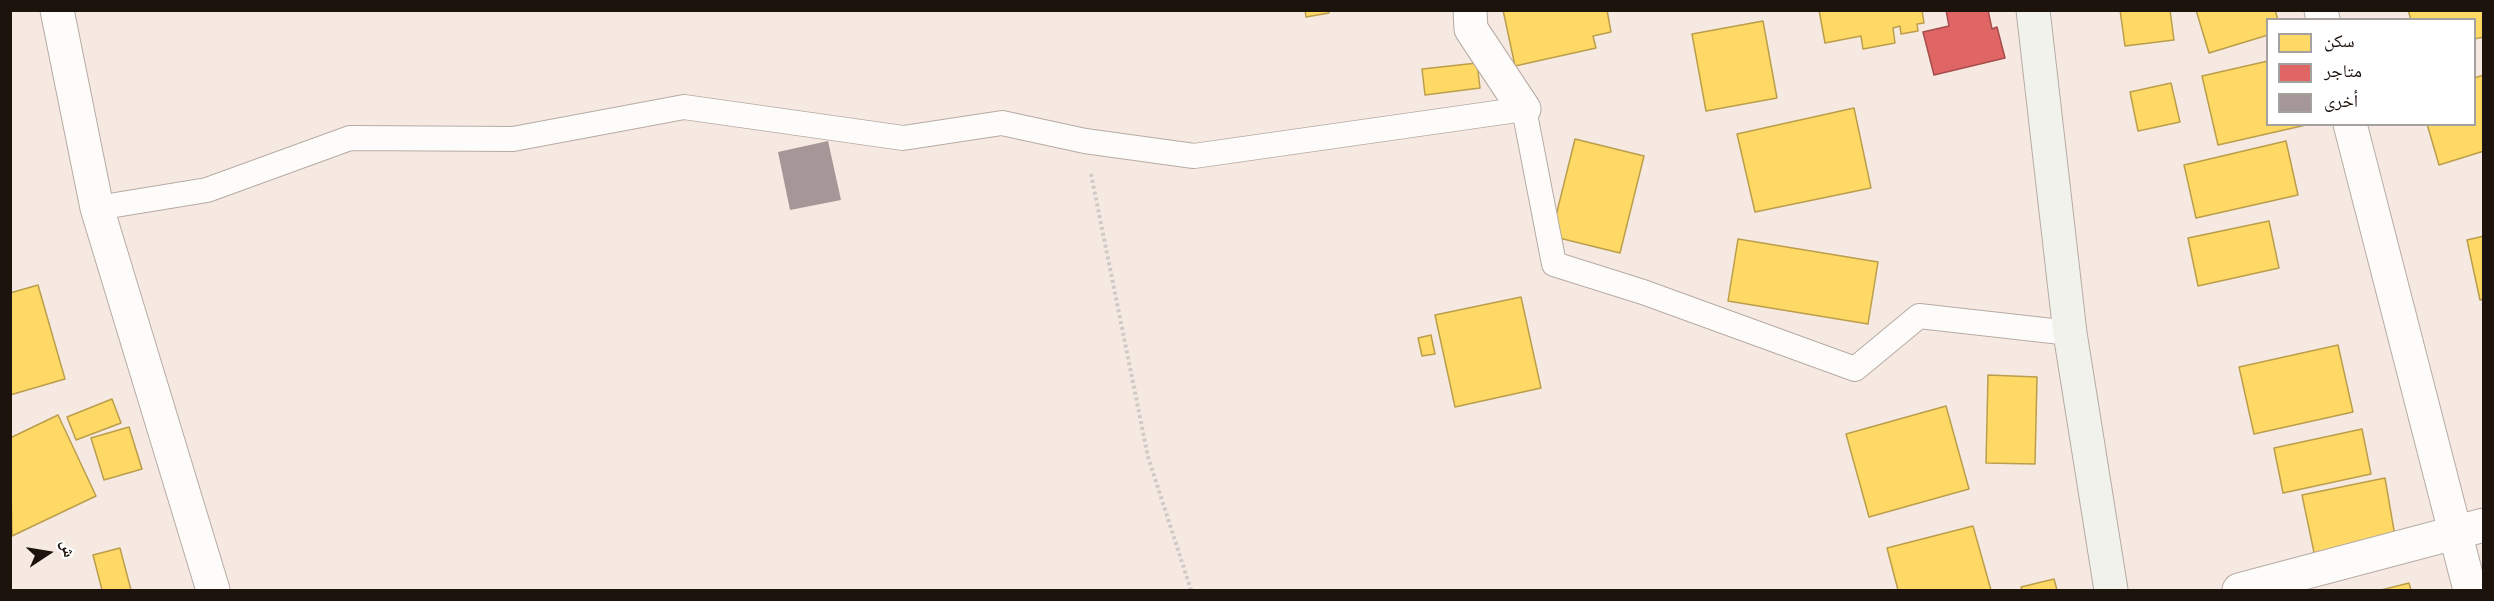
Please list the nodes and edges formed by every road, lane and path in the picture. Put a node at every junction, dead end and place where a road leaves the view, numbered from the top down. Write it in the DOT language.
graph roads {
  1 [pos="57,10"];
  2 [pos="1470,10"];
  3 [pos="2033,10"];
  4 [pos="1524,110"];
  5 [pos="2351,126"];
  6 [pos="1085,141"];
  7 [pos="97,208"];
  8 [pos="2070,333"];
  9 [pos="2469,528"];
  10 [pos="213,591"];
  11 [pos="1191,591"];
  12 [pos="2111,591"];
  13 [pos="2239,591"];
  14 [pos="2470,591"];
  1 -- 7 [label="street"];
  2 -- 4 [label="street"];
  3 -- 8 [label="main road"];
  4 -- 6 [label="lane"];
  4 -- 8 [label="lane"];
  5 -- 9 [label="street"];
  6 -- 7 [label="lane"];
  6 -- 11 [label="path"];
  7 -- 10 [label="street"];
  8 -- 12 [label="main road"];
  9 -- 13 [label="street"];
  9 -- 14 [label="street"];
}
